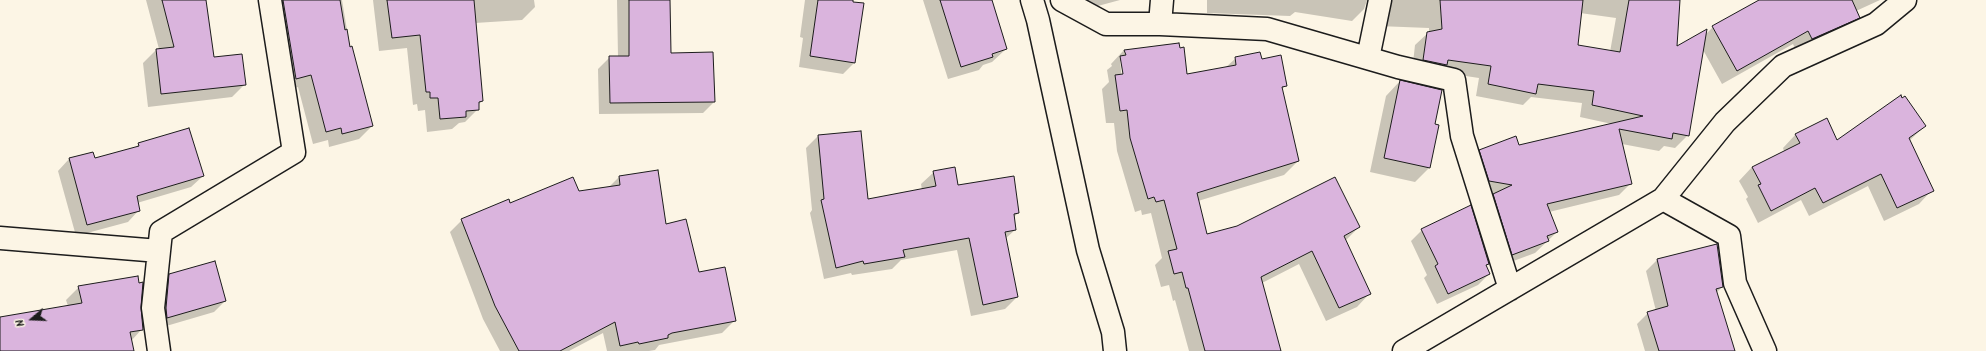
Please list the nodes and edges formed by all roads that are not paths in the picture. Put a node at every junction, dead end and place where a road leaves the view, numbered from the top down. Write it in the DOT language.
graph roads {
  1 [pos="270,0"];
  2 [pos="1032,0"];
  3 [pos="1062,0"];
  4 [pos="1162,0"];
  5 [pos="1380,0"];
  6 [pos="1905,0"];
  7 [pos="1160,24"];
  8 [pos="1368,58"];
  9 [pos="1663,199"];
  10 [pos="0,238"];
  11 [pos="159,251"];
  12 [pos="1510,289"];
  13 [pos="159,351"];
  14 [pos="1115,351"];
  15 [pos="1404,351"];
  16 [pos="1765,351"];
  1 -- 11 [label="street"];
  2 -- 14 [label="street"];
  3 -- 7 [label="street"];
  4 -- 7 [label="street"];
  5 -- 8 [label="street"];
  6 -- 9 [label="street"];
  7 -- 8 [label="street"];
  8 -- 12 [label="street"];
  9 -- 12 [label="street"];
  9 -- 16 [label="street"];
  10 -- 11 [label="street"];
  11 -- 13 [label="street"];
  12 -- 15 [label="street"];
}
